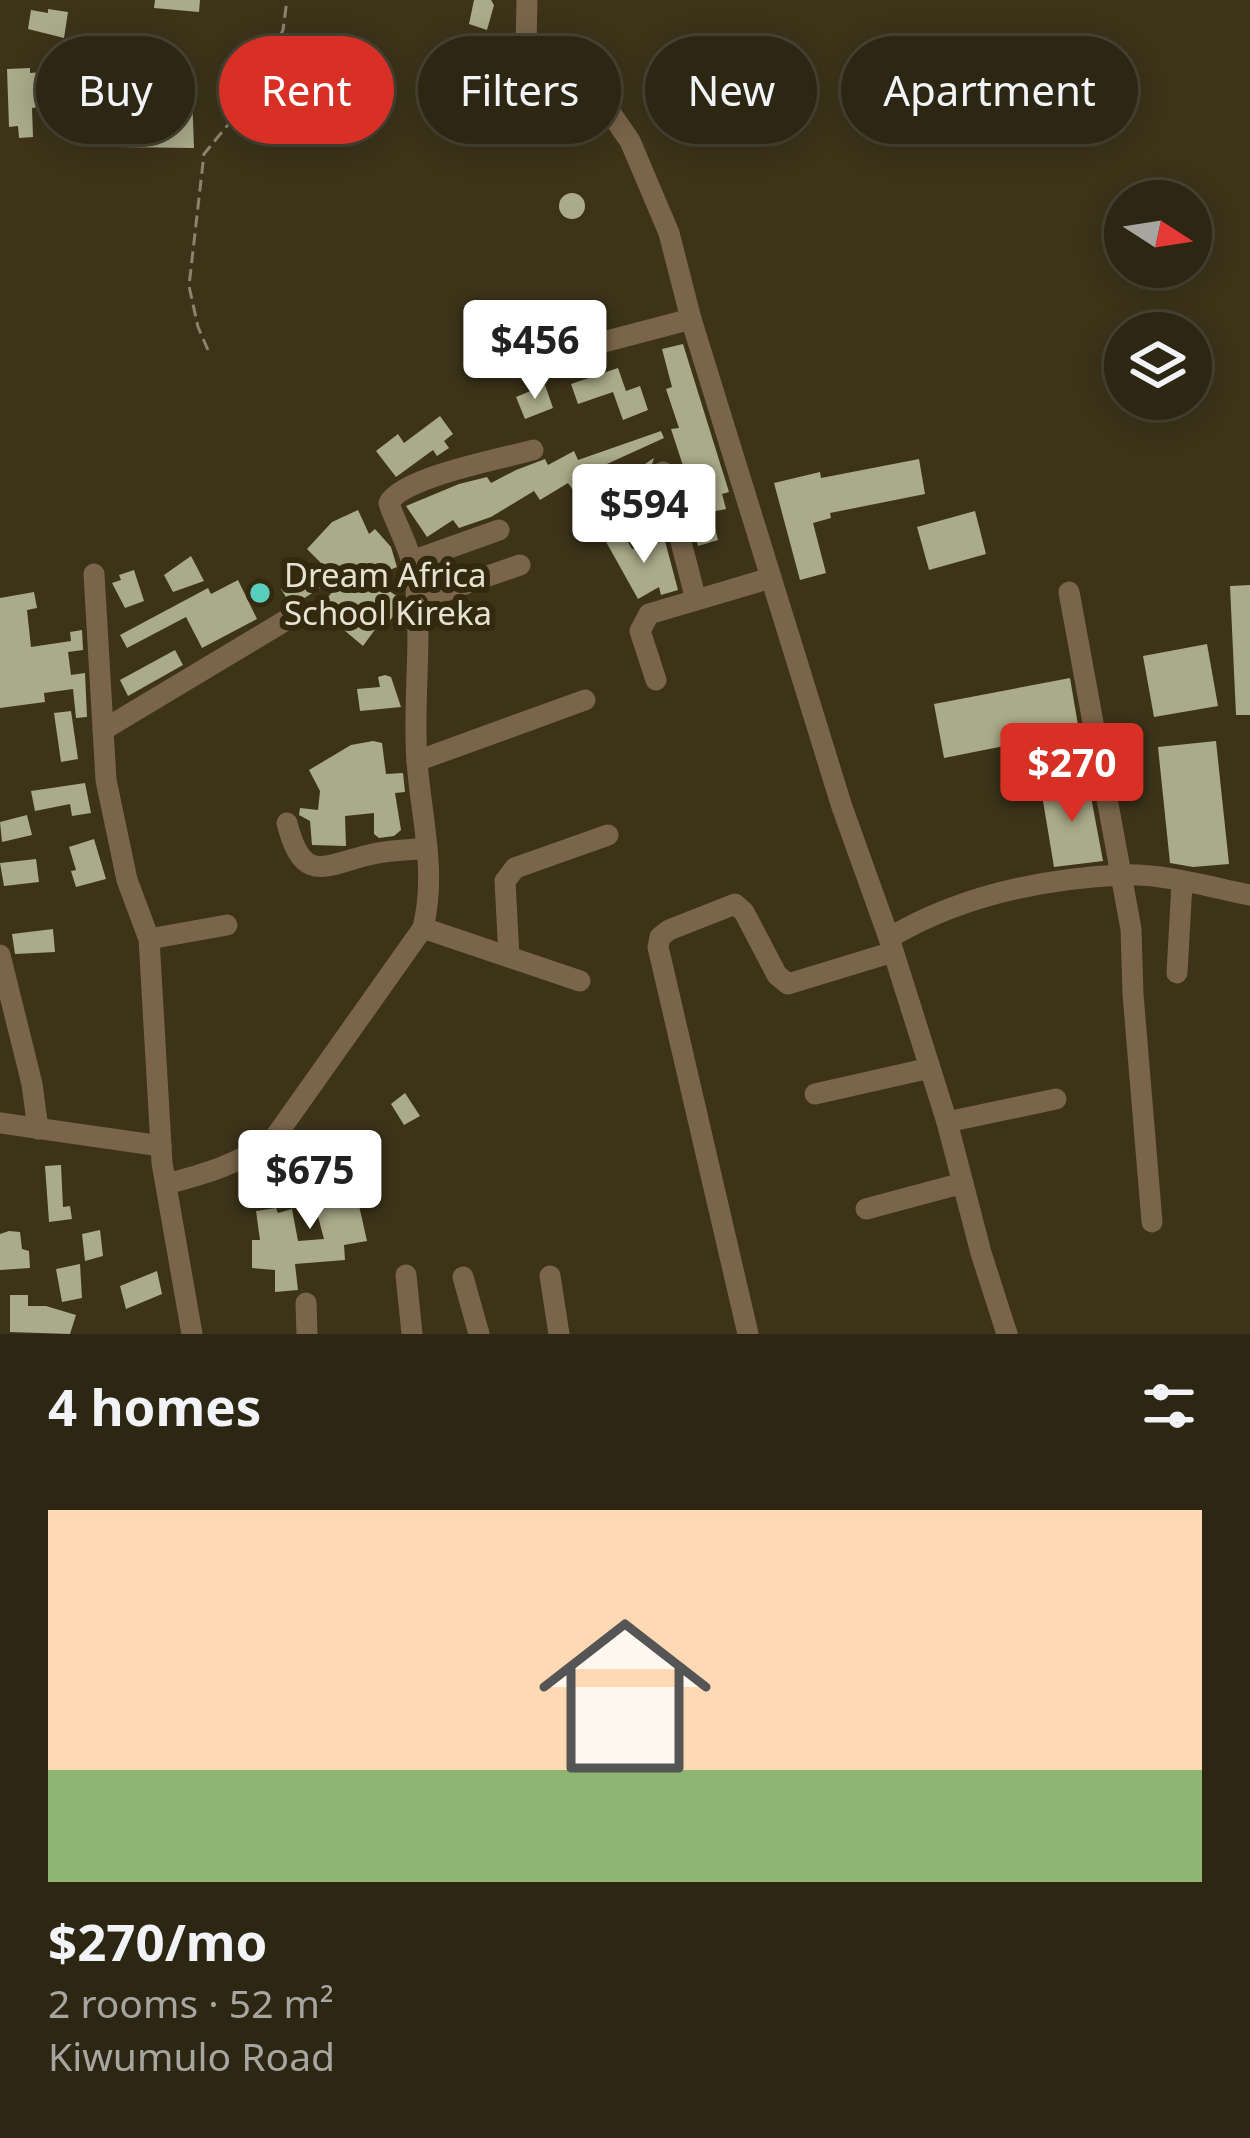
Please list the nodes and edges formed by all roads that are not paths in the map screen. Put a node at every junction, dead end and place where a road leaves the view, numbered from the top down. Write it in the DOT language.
graph roads {
  1 [pos="527,0"];
  2 [pos="691,319"];
  3 [pos="539,358"];
  4 [pos="532,450"];
  5 [pos="663,472"];
  6 [pos="499,530"];
  7 [pos="412,561"];
  8 [pos="520,566"];
  9 [pos="94,574"];
  10 [pos="771,578"];
  11 [pos="1069,592"];
  12 [pos="696,600"];
  13 [pos="416,602"];
  14 [pos="293,616"];
  15 [pos="656,680"];
  16 [pos="585,700"];
  17 [pos="103,730"];
  18 [pos="417,761"];
  19 [pos="287,823"];
  20 [pos="608,835"];
  21 [pos="427,848"];
  22 [pos="1124,875"];
  23 [pos="1182,883"];
  24 [pos="1250,895"];
  25 [pos="227,925"];
  26 [pos="423,928"];
  27 [pos="148,939"];
  28 [pos="891,945"];
  29 [pos="0,955"];
  30 [pos="509,957"];
  31 [pos="1177,973"];
  32 [pos="580,980"];
  33 [pos="930,1068"];
  34 [pos="815,1094"];
  35 [pos="1057,1099"];
  36 [pos="947,1122"];
  37 [pos="0,1124"];
  38 [pos="38,1129"];
  39 [pos="161,1146"];
  40 [pos="166,1184"];
  41 [pos="963,1184"];
  42 [pos="866,1209"];
  43 [pos="1152,1222"];
  44 [pos="406,1275"];
  45 [pos="550,1276"];
  46 [pos="463,1277"];
  47 [pos="306,1303"];
  48 [pos="192,1334"];
  49 [pos="307,1334"];
  50 [pos="412,1334"];
  51 [pos="479,1334"];
  52 [pos="559,1334"];
  53 [pos="748,1334"];
  54 [pos="1007,1334"];
  1 -- 2 [label="street"];
  2 -- 3 [label="street"];
  2 -- 10 [label="street"];
  4 -- 7 [label="street"];
  5 -- 12 [label="street"];
  6 -- 7 [label="street"];
  7 -- 13 [label="street"];
  8 -- 13 [label="street"];
  9 -- 17 [label="street"];
  10 -- 12 [label="street"];
  10 -- 28 [label="street"];
  11 -- 22 [label="street"];
  12 -- 15 [label="street"];
  13 -- 18 [label="street"];
  14 -- 17 [label="street"];
  16 -- 18 [label="street"];
  17 -- 27 [label="street"];
  18 -- 21 [label="street"];
  19 -- 21 [label="street"];
  20 -- 30 [label="street"];
  21 -- 26 [label="street"];
  22 -- 23 [label="street"];
  22 -- 28 [label="street"];
  22 -- 43 [label="street"];
  23 -- 24 [label="street"];
  23 -- 31 [label="street"];
  25 -- 27 [label="street"];
  26 -- 30 [label="street"];
  26 -- 40 [label="street"];
  27 -- 39 [label="street"];
  28 -- 33 [label="street"];
  28 -- 53 [label="street"];
  29 -- 38 [label="street"];
  30 -- 32 [label="street"];
  33 -- 34 [label="street"];
  33 -- 36 [label="street"];
  35 -- 36 [label="street"];
  36 -- 41 [label="street"];
  37 -- 38 [label="street"];
  38 -- 39 [label="street"];
  39 -- 40 [label="street"];
  40 -- 48 [label="street"];
  41 -- 42 [label="street"];
  41 -- 54 [label="street"];
  44 -- 50 [label="street"];
  45 -- 52 [label="street"];
  46 -- 51 [label="street"];
  47 -- 49 [label="street"];
}
